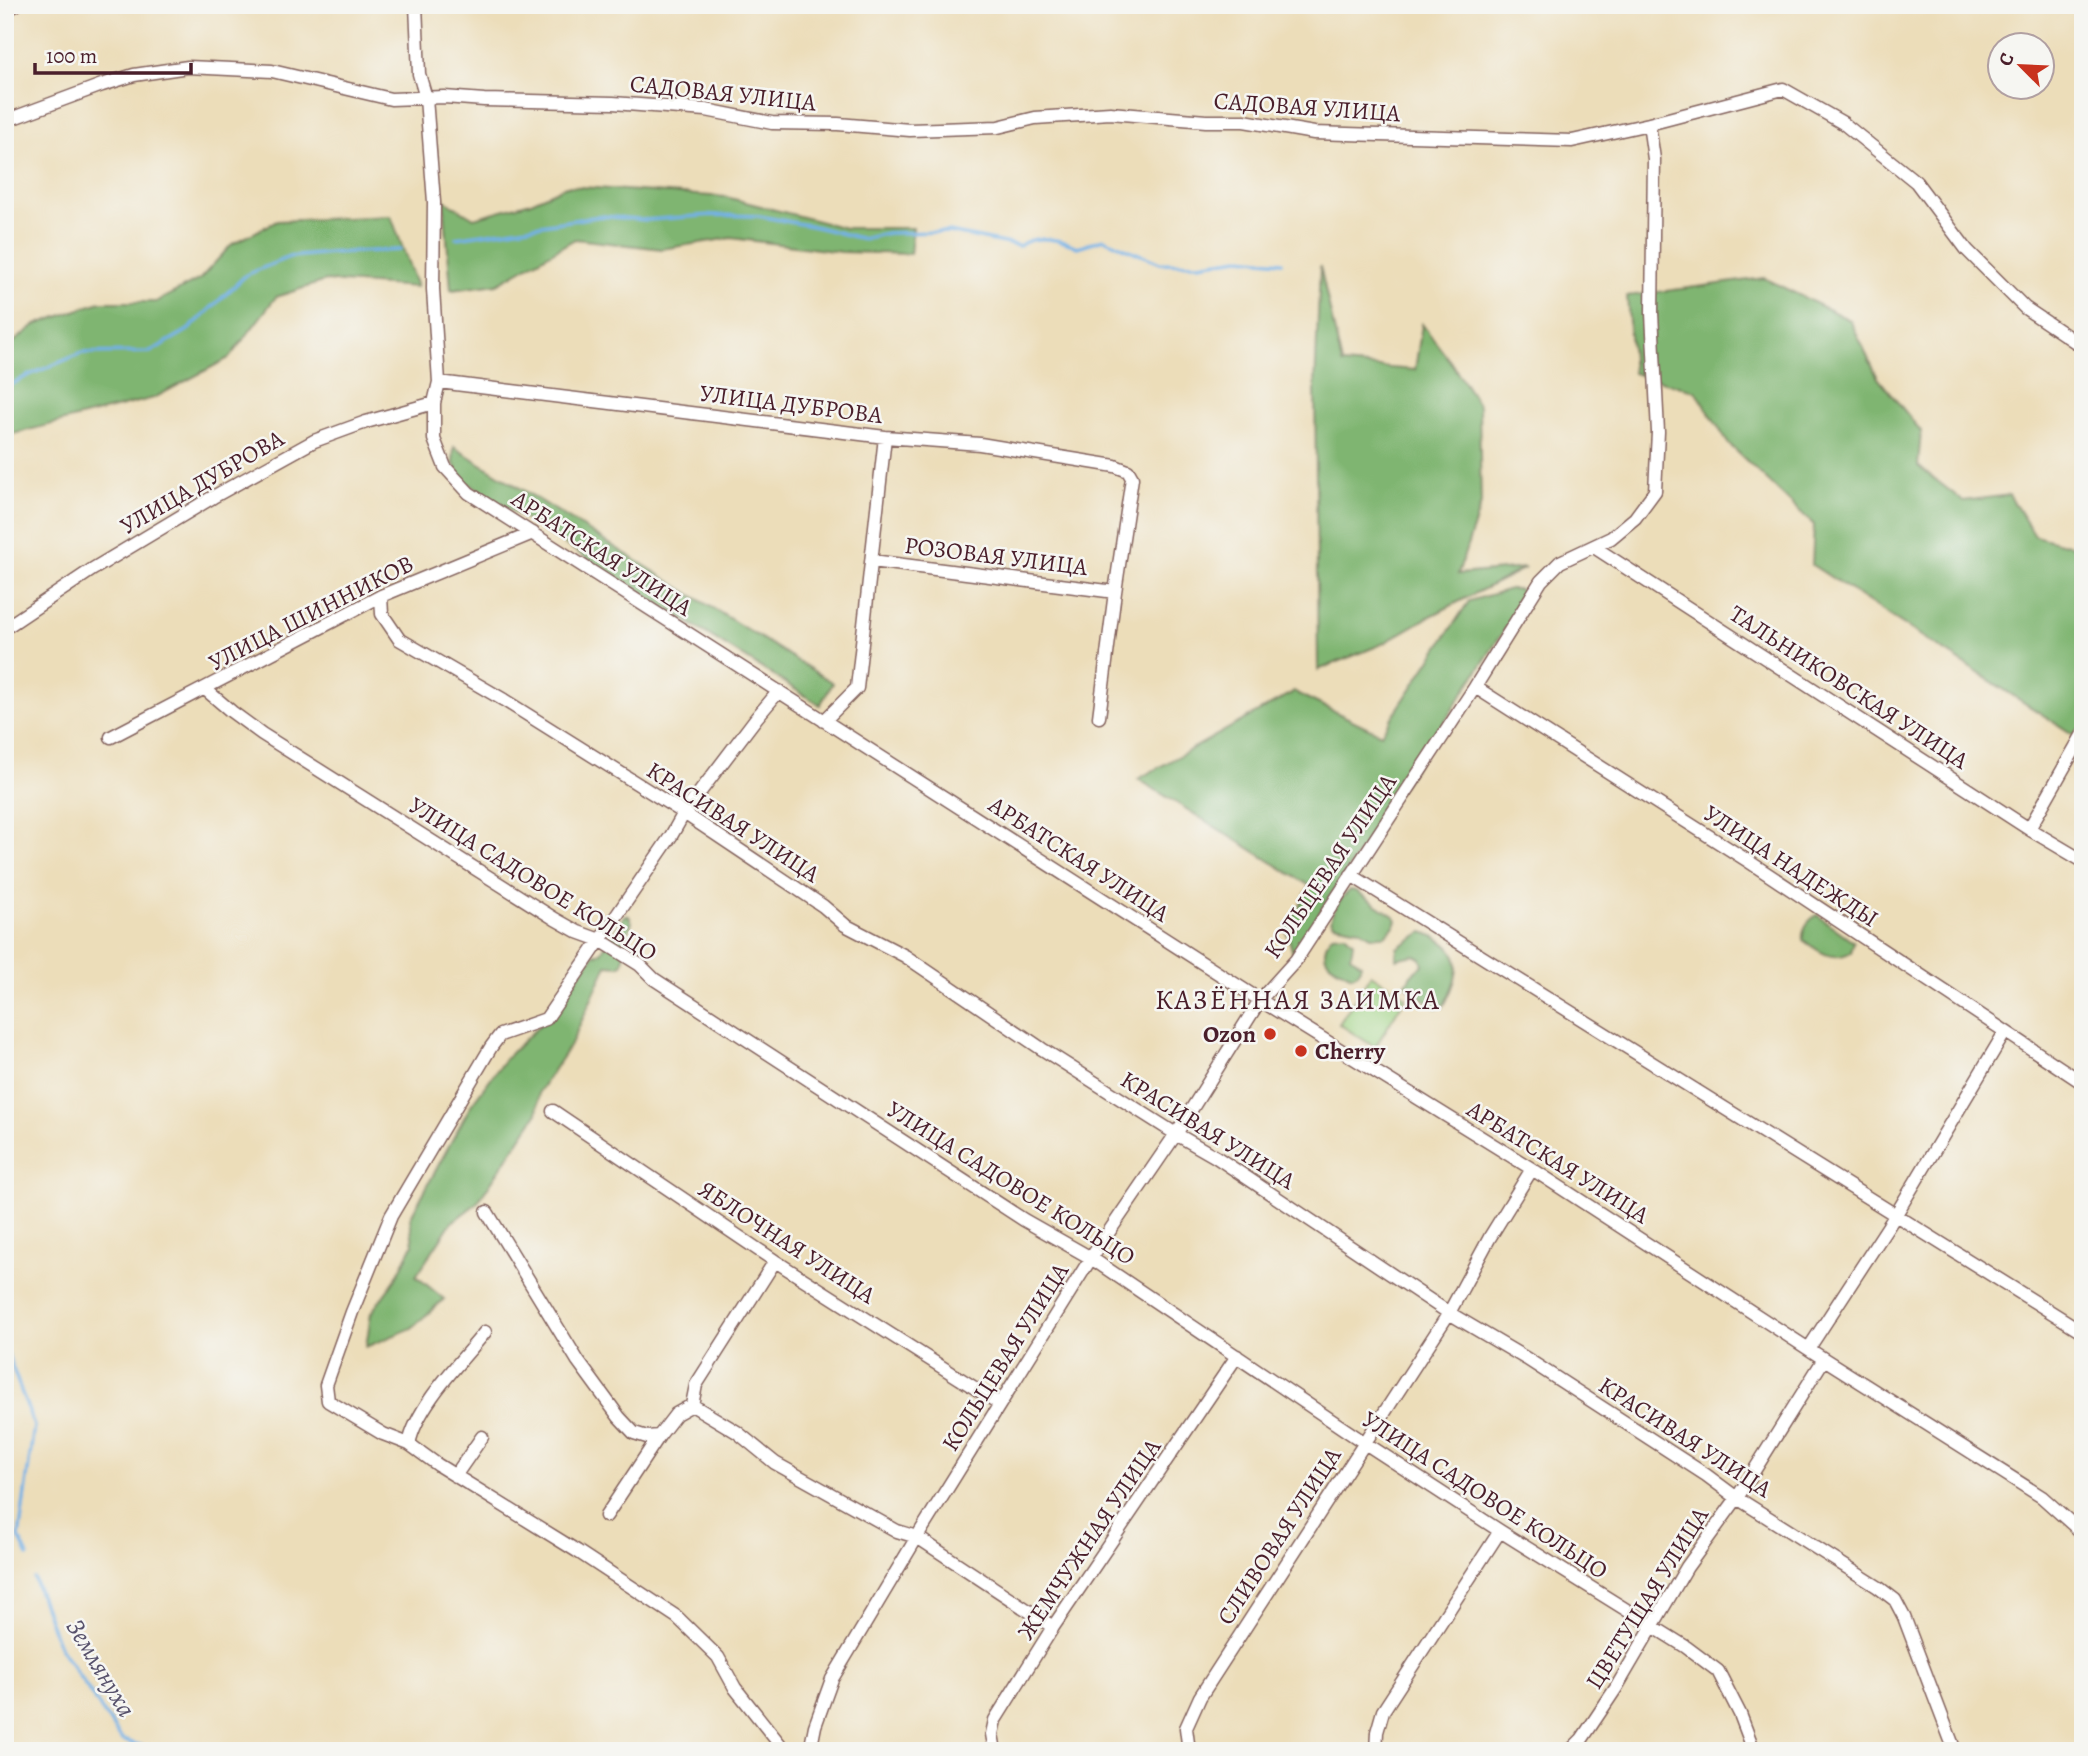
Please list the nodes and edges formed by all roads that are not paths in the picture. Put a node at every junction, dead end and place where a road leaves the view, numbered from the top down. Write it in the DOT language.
graph roads {
  1 [pos="16,5"];
  2 [pos="416,5"];
  3 [pos="5,11"];
  4 [pos="426,98"];
  5 [pos="5,121"];
  6 [pos="1649,124"];
  7 [pos="2083,347"];
  8 [pos="439,382"];
  9 [pos="434,402"];
  10 [pos="885,437"];
  11 [pos="533,533"];
  12 [pos="1594,547"];
  13 [pos="872,561"];
  14 [pos="1115,593"];
  15 [pos="381,596"];
  16 [pos="5,628"];
  17 [pos="1475,687"];
  18 [pos="205,689"];
  19 [pos="779,691"];
  20 [pos="1099,717"];
  21 [pos="824,721"];
  22 [pos="2083,734"];
  23 [pos="111,737"];
  24 [pos="684,813"];
  25 [pos="2029,829"];
  26 [pos="2083,861"];
  27 [pos="1351,875"];
  28 [pos="600,940"];
  29 [pos="1260,1000"];
  30 [pos="2005,1032"];
  31 [pos="2083,1083"];
  32 [pos="553,1111"];
  33 [pos="1176,1134"];
  34 [pos="1532,1169"];
  35 [pos="487,1212"];
  36 [pos="1895,1216"];
  37 [pos="1091,1258"];
  38 [pos="775,1261"];
  39 [pos="1449,1313"];
  40 [pos="485,1332"];
  41 [pos="2083,1332"];
  42 [pos="1809,1348"];
  43 [pos="1237,1356"];
  44 [pos="1824,1359"];
  45 [pos="1000,1404"];
  46 [pos="692,1405"];
  47 [pos="659,1436"];
  48 [pos="482,1437"];
  49 [pos="1365,1443"];
  50 [pos="409,1444"];
  51 [pos="455,1476"];
  52 [pos="1737,1497"];
  53 [pos="606,1516"];
  54 [pos="1500,1531"];
  55 [pos="917,1536"];
  56 [pos="2083,1536"];
  57 [pos="1652,1625"];
  58 [pos="1053,1627"];
  59 [pos="785,1751"];
  60 [pos="810,1751"];
  61 [pos="995,1751"];
  62 [pos="1189,1751"];
  63 [pos="1376,1751"];
  64 [pos="1570,1751"];
  65 [pos="1754,1751"];
  66 [pos="1955,1751"];
  1 -- 3 [label="street"];
  2 -- 4 [label="street, АРБАТСКАЯ УЛИЦА"];
  4 -- 5 [label="street, САДОВАЯ УЛИЦА"];
  4 -- 6 [label="street, САДОВАЯ УЛИЦА"];
  4 -- 8 [label="street, АРБАТСКАЯ УЛИЦА"];
  6 -- 7 [label="street, САДОВАЯ УЛИЦА"];
  6 -- 12 [label="street, КОЛЬЦЕВАЯ УЛИЦА"];
  8 -- 9 [label="street, АРБАТСКАЯ УЛИЦА"];
  8 -- 10 [label="street, УЛИЦА ДУБРОВА"];
  9 -- 11 [label="street, АРБАТСКАЯ УЛИЦА"];
  9 -- 16 [label="street, УЛИЦА ДУБРОВА"];
  10 -- 13 [label="street"];
  10 -- 14 [label="street, УЛИЦА ДУБРОВА"];
  11 -- 15 [label="street, УЛИЦА ШИННИКОВ"];
  11 -- 19 [label="street, АРБАТСКАЯ УЛИЦА"];
  12 -- 17 [label="street, КОЛЬЦЕВАЯ УЛИЦА"];
  12 -- 25 [label="street, ТАЛЬНИКОВСКАЯ УЛИЦА"];
  13 -- 14 [label="street, РОЗОВАЯ УЛИЦА"];
  13 -- 21 [label="street"];
  14 -- 20 [label="street"];
  15 -- 18 [label="street, УЛИЦА ШИННИКОВ"];
  15 -- 24 [label="street, КРАСИВАЯ УЛИЦА"];
  17 -- 27 [label="street, КОЛЬЦЕВАЯ УЛИЦА"];
  17 -- 30 [label="street, УЛИЦА НАДЕЖДЫ"];
  18 -- 23 [label="street, УЛИЦА ШИННИКОВ"];
  18 -- 28 [label="street, УЛИЦА САДОВОЕ КОЛЬЦО"];
  19 -- 21 [label="street, АРБАТСКАЯ УЛИЦА"];
  19 -- 24 [label="street"];
  21 -- 29 [label="street, АРБАТСКАЯ УЛИЦА"];
  22 -- 25 [label="street"];
  24 -- 28 [label="street"];
  24 -- 33 [label="street, КРАСИВАЯ УЛИЦА"];
  25 -- 26 [label="street, ТАЛЬНИКОВСКАЯ УЛИЦА"];
  27 -- 29 [label="street, КОЛЬЦЕВАЯ УЛИЦА"];
  27 -- 36 [label="street"];
  28 -- 37 [label="street, УЛИЦА САДОВОЕ КОЛЬЦО"];
  28 -- 50 [label="street"];
  29 -- 33 [label="street, КОЛЬЦЕВАЯ УЛИЦА"];
  29 -- 34 [label="street, АРБАТСКАЯ УЛИЦА"];
  30 -- 31 [label="street, УЛИЦА НАДЕЖДЫ"];
  30 -- 36 [label="street"];
  32 -- 38 [label="street, ЯБЛОЧНАЯ УЛИЦА"];
  33 -- 37 [label="street, КОЛЬЦЕВАЯ УЛИЦА"];
  33 -- 39 [label="street, КРАСИВАЯ УЛИЦА"];
  34 -- 39 [label="street, СЛИВОВАЯ УЛИЦА"];
  34 -- 42 [label="street, АРБАТСКАЯ УЛИЦА"];
  35 -- 47 [label="street"];
  36 -- 41 [label="street"];
  36 -- 42 [label="street"];
  37 -- 43 [label="street, УЛИЦА САДОВОЕ КОЛЬЦО"];
  37 -- 45 [label="street, КОЛЬЦЕВАЯ УЛИЦА"];
  38 -- 45 [label="street, ЯБЛОЧНАЯ УЛИЦА"];
  38 -- 46 [label="street"];
  39 -- 49 [label="street, СЛИВОВАЯ УЛИЦА"];
  39 -- 52 [label="street, КРАСИВАЯ УЛИЦА"];
  40 -- 50 [label="street"];
  42 -- 44 [label="street, АРБАТСКАЯ УЛИЦА"];
  43 -- 49 [label="street, УЛИЦА САДОВОЕ КОЛЬЦО"];
  43 -- 58 [label="street, ЖЕМЧУЖНАЯ УЛИЦА"];
  44 -- 52 [label="street, ЦВЕТУЩАЯ УЛИЦА"];
  44 -- 56 [label="street, АРБАТСКАЯ УЛИЦА"];
  45 -- 55 [label="street, КОЛЬЦЕВАЯ УЛИЦА"];
  46 -- 47 [label="street"];
  46 -- 55 [label="street"];
  47 -- 53 [label="street"];
  48 -- 51 [label="street"];
  49 -- 54 [label="street, УЛИЦА САДОВОЕ КОЛЬЦО"];
  49 -- 62 [label="street, СЛИВОВАЯ УЛИЦА"];
  50 -- 51 [label="street"];
  51 -- 59 [label="street"];
  52 -- 57 [label="street, ЦВЕТУЩАЯ УЛИЦА"];
  52 -- 66 [label="street, КРАСИВАЯ УЛИЦА"];
  54 -- 57 [label="street, УЛИЦА САДОВОЕ КОЛЬЦО"];
  54 -- 63 [label="street"];
  55 -- 58 [label="street"];
  55 -- 60 [label="street, КОЛЬЦЕВАЯ УЛИЦА"];
  57 -- 64 [label="street, ЦВЕТУЩАЯ УЛИЦА"];
  57 -- 65 [label="street, УЛИЦА САДОВОЕ КОЛЬЦО"];
  58 -- 61 [label="street, ЖЕМЧУЖНАЯ УЛИЦА"];
}
